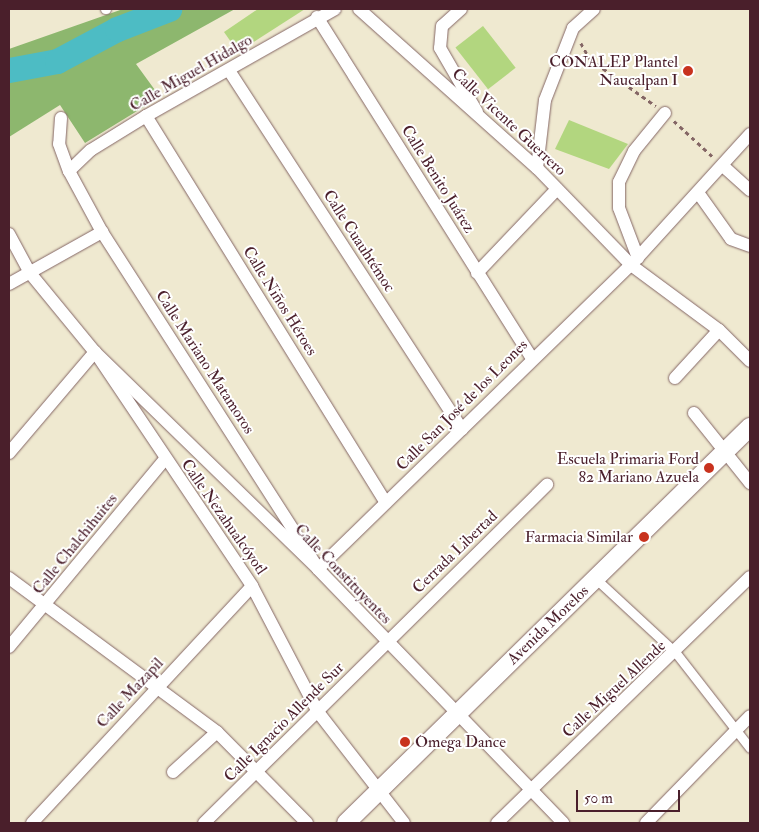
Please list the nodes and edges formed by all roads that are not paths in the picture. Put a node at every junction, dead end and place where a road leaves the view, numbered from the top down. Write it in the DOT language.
graph roads {
  1 [pos="335,9"];
  2 [pos="359,9"];
  3 [pos="461,9"];
  4 [pos="594,9"];
  5 [pos="317,17"];
  6 [pos="230,72"];
  7 [pos="665,113"];
  8 [pos="479,115"];
  9 [pos="146,116"];
  10 [pos="61,118"];
  11 [pos="750,134"];
  12 [pos="718,164"];
  13 [pos="538,168"];
  14 [pos="69,171"];
  15 [pos="557,189"];
  16 [pos="750,190"];
  17 [pos="699,194"];
  18 [pos="102,232"];
  19 [pos="9,234"];
  20 [pos="750,246"];
  21 [pos="635,262"];
  22 [pos="30,273"];
  23 [pos="477,273"];
  24 [pos="9,284"];
  25 [pos="719,330"];
  26 [pos="95,352"];
  27 [pos="532,358"];
  28 [pos="750,360"];
  29 [pos="676,378"];
  30 [pos="694,413"];
  31 [pos="750,427"];
  32 [pos="462,429"];
  33 [pos="9,452"];
  34 [pos="723,452"];
  35 [pos="164,460"];
  36 [pos="750,483"];
  37 [pos="547,485"];
  38 [pos="386,503"];
  39 [pos="318,569"];
  40 [pos="750,577"];
  41 [pos="9,578"];
  42 [pos="595,578"];
  43 [pos="252,586"];
  44 [pos="46,606"];
  45 [pos="386,642"];
  46 [pos="9,647"];
  47 [pos="676,653"];
  48 [pos="158,687"];
  49 [pos="318,712"];
  50 [pos="455,714"];
  51 [pos="750,716"];
  52 [pos="736,730"];
  53 [pos="217,732"];
  54 [pos="750,748"];
  55 [pos="258,770"];
  56 [pos="173,772"];
  57 [pos="380,788"];
  58 [pos="531,789"];
  59 [pos="32,823"];
  60 [pos="204,823"];
  61 [pos="307,823"];
  62 [pos="346,823"];
  63 [pos="404,823"];
  64 [pos="498,823"];
  65 [pos="563,823"];
  66 [pos="646,823"];
  1 -- 5 [label="street, Calle Miguel Hidalgo"];
  2 -- 8 [label="street, Calle Vicente Guerrero"];
  3 -- 8 [label="street"];
  4 -- 13 [label="street"];
  5 -- 6 [label="street, Calle Miguel Hidalgo"];
  5 -- 23 [label="street, Calle Benito Juárez"];
  6 -- 9 [label="street, Calle Miguel Hidalgo"];
  6 -- 32 [label="street, Calle Cuauhtémoc"];
  7 -- 21 [label="street"];
  8 -- 13 [label="street, Calle Vicente Guerrero"];
  9 -- 14 [label="street, Calle Miguel Hidalgo"];
  9 -- 38 [label="street, Calle Niños Héroes"];
  10 -- 14 [label="street, Calle Mariano Matamoros"];
  11 -- 12 [label="street, Calle San José de los Leones"];
  12 -- 16 [label="street"];
  12 -- 17 [label="street, Calle San José de los Leones"];
  13 -- 15 [label="street, Calle Vicente Guerrero"];
  14 -- 18 [label="street, Calle Mariano Matamoros"];
  15 -- 21 [label="street, Calle Vicente Guerrero"];
  15 -- 23 [label="street"];
  17 -- 20 [label="street"];
  17 -- 21 [label="street, Calle San José de los Leones"];
  18 -- 22 [label="street"];
  18 -- 39 [label="street, Calle Mariano Matamoros"];
  19 -- 22 [label="street, Calle Nezahualcóyotl"];
  21 -- 25 [label="street, Calle Vicente Guerrero"];
  21 -- 27 [label="street, Calle San José de los Leones"];
  22 -- 24 [label="street"];
  22 -- 26 [label="street, Calle Nezahualcóyotl"];
  23 -- 27 [label="street, Calle Benito Juárez"];
  25 -- 28 [label="street, Calle Vicente Guerrero"];
  25 -- 29 [label="street"];
  26 -- 33 [label="street"];
  26 -- 35 [label="street, Calle Nezahualcóyotl"];
  26 -- 39 [label="street, Calle Constituyentes"];
  27 -- 32 [label="street, Calle San José de los Leones"];
  30 -- 34 [label="street"];
  31 -- 34 [label="main road, Avenida Morelos"];
  32 -- 38 [label="street, Calle San José de los Leones"];
  34 -- 36 [label="street"];
  34 -- 42 [label="main road, Avenida Morelos"];
  35 -- 43 [label="street, Calle Nezahualcóyotl"];
  35 -- 44 [label="street, Calle Chalchihuites"];
  37 -- 45 [label="street, Cerrada Libertad"];
  38 -- 39 [label="street, Calle San José de los Leones"];
  39 -- 45 [label="street, Calle Constituyentes"];
  40 -- 47 [label="street, Calle Miguel Allende"];
  41 -- 44 [label="street"];
  42 -- 47 [label="street"];
  42 -- 50 [label="main road, Avenida Morelos"];
  43 -- 48 [label="street, Calle Mazapil"];
  43 -- 49 [label="street, Calle Nezahualcóyotl"];
  44 -- 46 [label="street, Calle Chalchihuites"];
  44 -- 48 [label="street"];
  45 -- 49 [label="street, Calle Ignacio Allende Sur"];
  45 -- 50 [label="street, Calle Constituyentes"];
  47 -- 52 [label="street"];
  47 -- 58 [label="street, Calle Miguel Allende"];
  48 -- 53 [label="street"];
  48 -- 59 [label="street, Calle Mazapil"];
  49 -- 55 [label="street, Calle Ignacio Allende Sur"];
  49 -- 57 [label="street, Calle Nezahualcóyotl"];
  50 -- 57 [label="main road, Avenida Morelos"];
  50 -- 58 [label="street, Calle Constituyentes"];
  51 -- 52 [label="street"];
  52 -- 54 [label="street"];
  52 -- 66 [label="street"];
  53 -- 55 [label="street"];
  53 -- 56 [label="street"];
  55 -- 60 [label="street, Calle Ignacio Allende Sur"];
  55 -- 61 [label="street"];
  57 -- 62 [label="main road, Avenida Morelos"];
  57 -- 63 [label="street, Calle Nezahualcóyotl"];
  58 -- 64 [label="street, Calle Miguel Allende"];
  58 -- 65 [label="street, Calle Constituyentes"];
}
